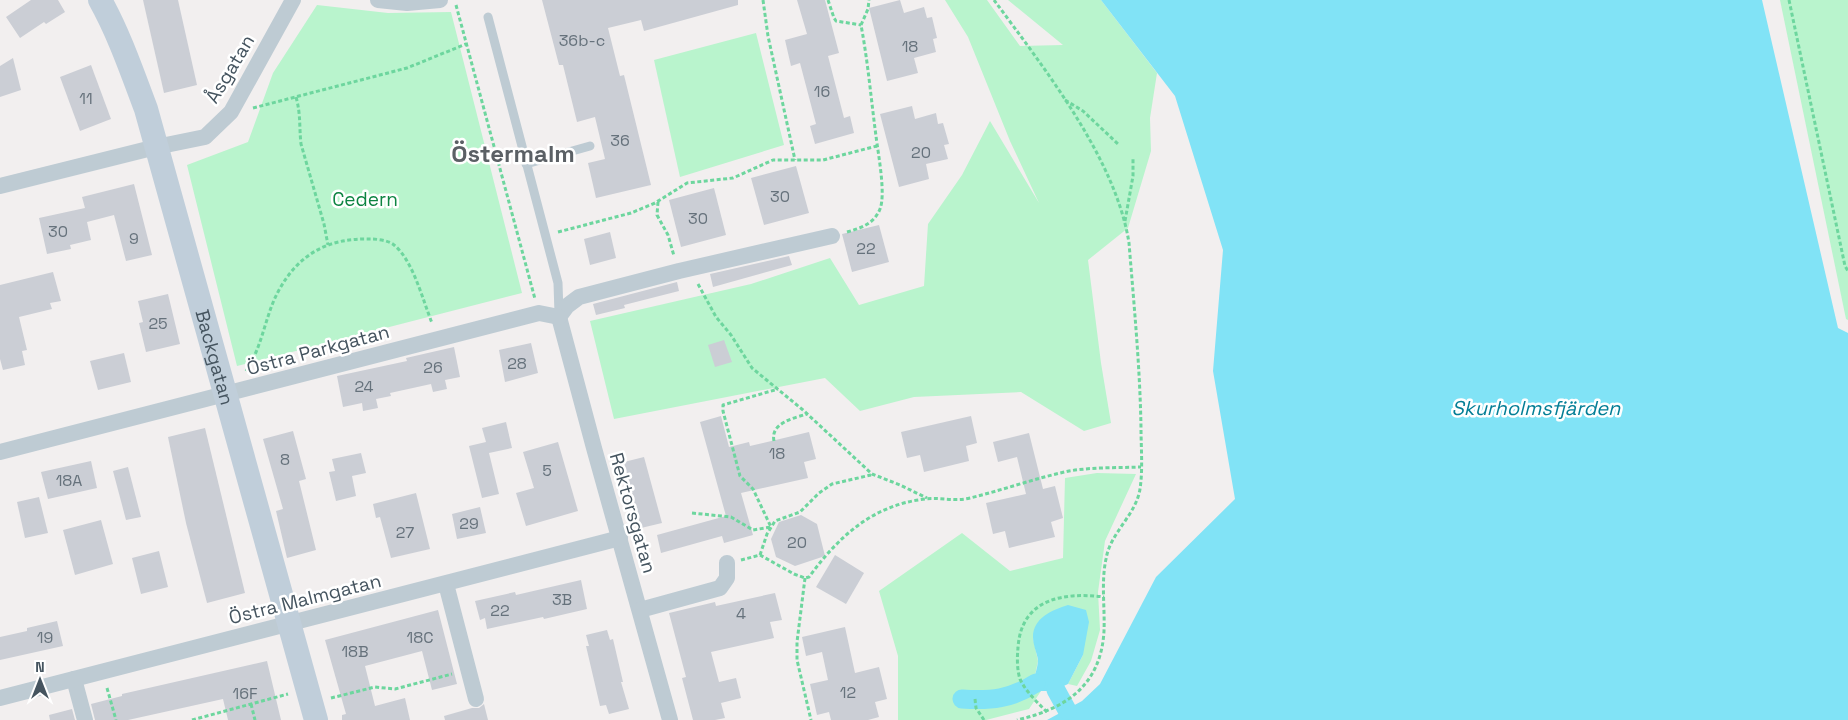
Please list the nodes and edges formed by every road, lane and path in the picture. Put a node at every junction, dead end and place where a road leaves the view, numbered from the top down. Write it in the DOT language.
graph roads {
  1 [pos="100,0"];
  2 [pos="293,0"];
  3 [pos="378,0"];
  4 [pos="440,0"];
  5 [pos="455,0"];
  6 [pos="763,0"];
  7 [pos="828,0"];
  8 [pos="869,0"];
  9 [pos="994,0"];
  10 [pos="1789,0"];
  11 [pos="488,17"];
  12 [pos="861,25"];
  13 [pos="466,44"];
  14 [pos="296,97"];
  15 [pos="1064,99"];
  16 [pos="248,110"];
  17 [pos="1118,144"];
  18 [pos="590,146"];
  19 [pos="877,146"];
  20 [pos="156,147"];
  21 [pos="1134,159"];
  22 [pos="795,160"];
  23 [pos="526,164"];
  24 [pos="0,186"];
  25 [pos="658,202"];
  26 [pos="1125,222"];
  27 [pos="545,235"];
  28 [pos="832,236"];
  29 [pos="328,244"];
  30 [pos="684,270"];
  31 [pos="1848,271"];
  32 [pos="540,314"];
  33 [pos="559,317"];
  34 [pos="433,326"];
  35 [pos="243,375"];
  36 [pos="778,389"];
  37 [pos="226,395"];
  38 [pos="807,414"];
  39 [pos="774,441"];
  40 [pos="0,452"];
  41 [pos="1141,467"];
  42 [pos="872,474"];
  43 [pos="928,499"];
  44 [pos="692,513"];
  45 [pos="771,527"];
  46 [pos="620,538"];
  47 [pos="760,555"];
  48 [pos="727,563"];
  49 [pos="805,578"];
  50 [pos="446,584"];
  51 [pos="1104,597"];
  52 [pos="640,610"];
  53 [pos="290,623"];
  54 [pos="469,669"];
  55 [pos="74,679"];
  56 [pos="105,682"];
  57 [pos="297,692"];
  58 [pos="0,698"];
  59 [pos="476,699"];
  60 [pos="975,700"];
  61 [pos="251,704"];
  62 [pos="320,710"];
  63 [pos="1046,712"];
  64 [pos="85,720"];
  65 [pos="116,720"];
  66 [pos="192,720"];
  67 [pos="255,720"];
  68 [pos="670,720"];
  69 [pos="811,720"];
  70 [pos="984,720"];
  71 [pos="1017,720"];
  1 -- 20 [label="street, Backgatan"];
  2 -- 20 [label="street, Åsgatan"];
  3 -- 4 [label="street"];
  5 -- 13 [label="path"];
  6 -- 22 [label="path"];
  7 -- 12 [label="path"];
  8 -- 12 [label="path"];
  9 -- 15 [label="path"];
  10 -- 31 [label="path"];
  11 -- 23 [label="lane"];
  12 -- 19 [label="path"];
  13 -- 14 [label="path"];
  13 -- 32 [label="path"];
  14 -- 16 [label="path"];
  14 -- 29 [label="path"];
  15 -- 17 [label="path"];
  15 -- 26 [label="path"];
  18 -- 23 [label="lane"];
  19 -- 22 [label="path"];
  19 -- 28 [label="path"];
  20 -- 24 [label="street, Åsgatan"];
  20 -- 37 [label="street, Backgatan"];
  21 -- 26 [label="path"];
  22 -- 25 [label="path"];
  23 -- 27 [label="lane"];
  25 -- 27 [label="path"];
  25 -- 30 [label="path"];
  26 -- 41 [label="path"];
  27 -- 33 [label="lane"];
  28 -- 30 [label="street"];
  29 -- 34 [label="path"];
  29 -- 35 [label="path"];
  30 -- 33 [label="street"];
  30 -- 36 [label="path"];
  32 -- 33 [label="street, Östra Parkgatan"];
  32 -- 37 [label="street, Östra Parkgatan"];
  33 -- 46 [label="street, Rektorsgatan"];
  36 -- 38 [label="path"];
  36 -- 45 [label="path"];
  37 -- 40 [label="street, Östra Parkgatan"];
  37 -- 53 [label="street, Backgatan"];
  38 -- 39 [label="path"];
  38 -- 42 [label="path"];
  41 -- 43 [label="path"];
  41 -- 51 [label="path"];
  42 -- 43 [label="path"];
  42 -- 45 [label="path"];
  43 -- 49 [label="path"];
  44 -- 45 [label="path"];
  45 -- 47 [label="path"];
  46 -- 50 [label="street, Östra Malmgatan"];
  46 -- 52 [label="street, Rektorsgatan"];
  47 -- 48 [label="path"];
  47 -- 49 [label="path"];
  48 -- 52 [label="street"];
  49 -- 69 [label="path"];
  50 -- 53 [label="street, Östra Malmgatan"];
  50 -- 54 [label="street"];
  51 -- 63 [label="path"];
  51 -- 63 [label="path"];
  52 -- 68 [label="street, Rektorsgatan"];
  53 -- 55 [label="street, Östra Malmgatan"];
  53 -- 62 [label="street, Backgatan"];
  54 -- 59 [label="street"];
  54 -- 62 [label="path"];
  55 -- 58 [label="street, Östra Malmgatan"];
  55 -- 64 [label="street"];
  56 -- 65 [label="path"];
  57 -- 61 [label="path"];
  60 -- 70 [label="path"];
  61 -- 66 [label="path"];
  61 -- 67 [label="path"];
  63 -- 71 [label="path"];
}
